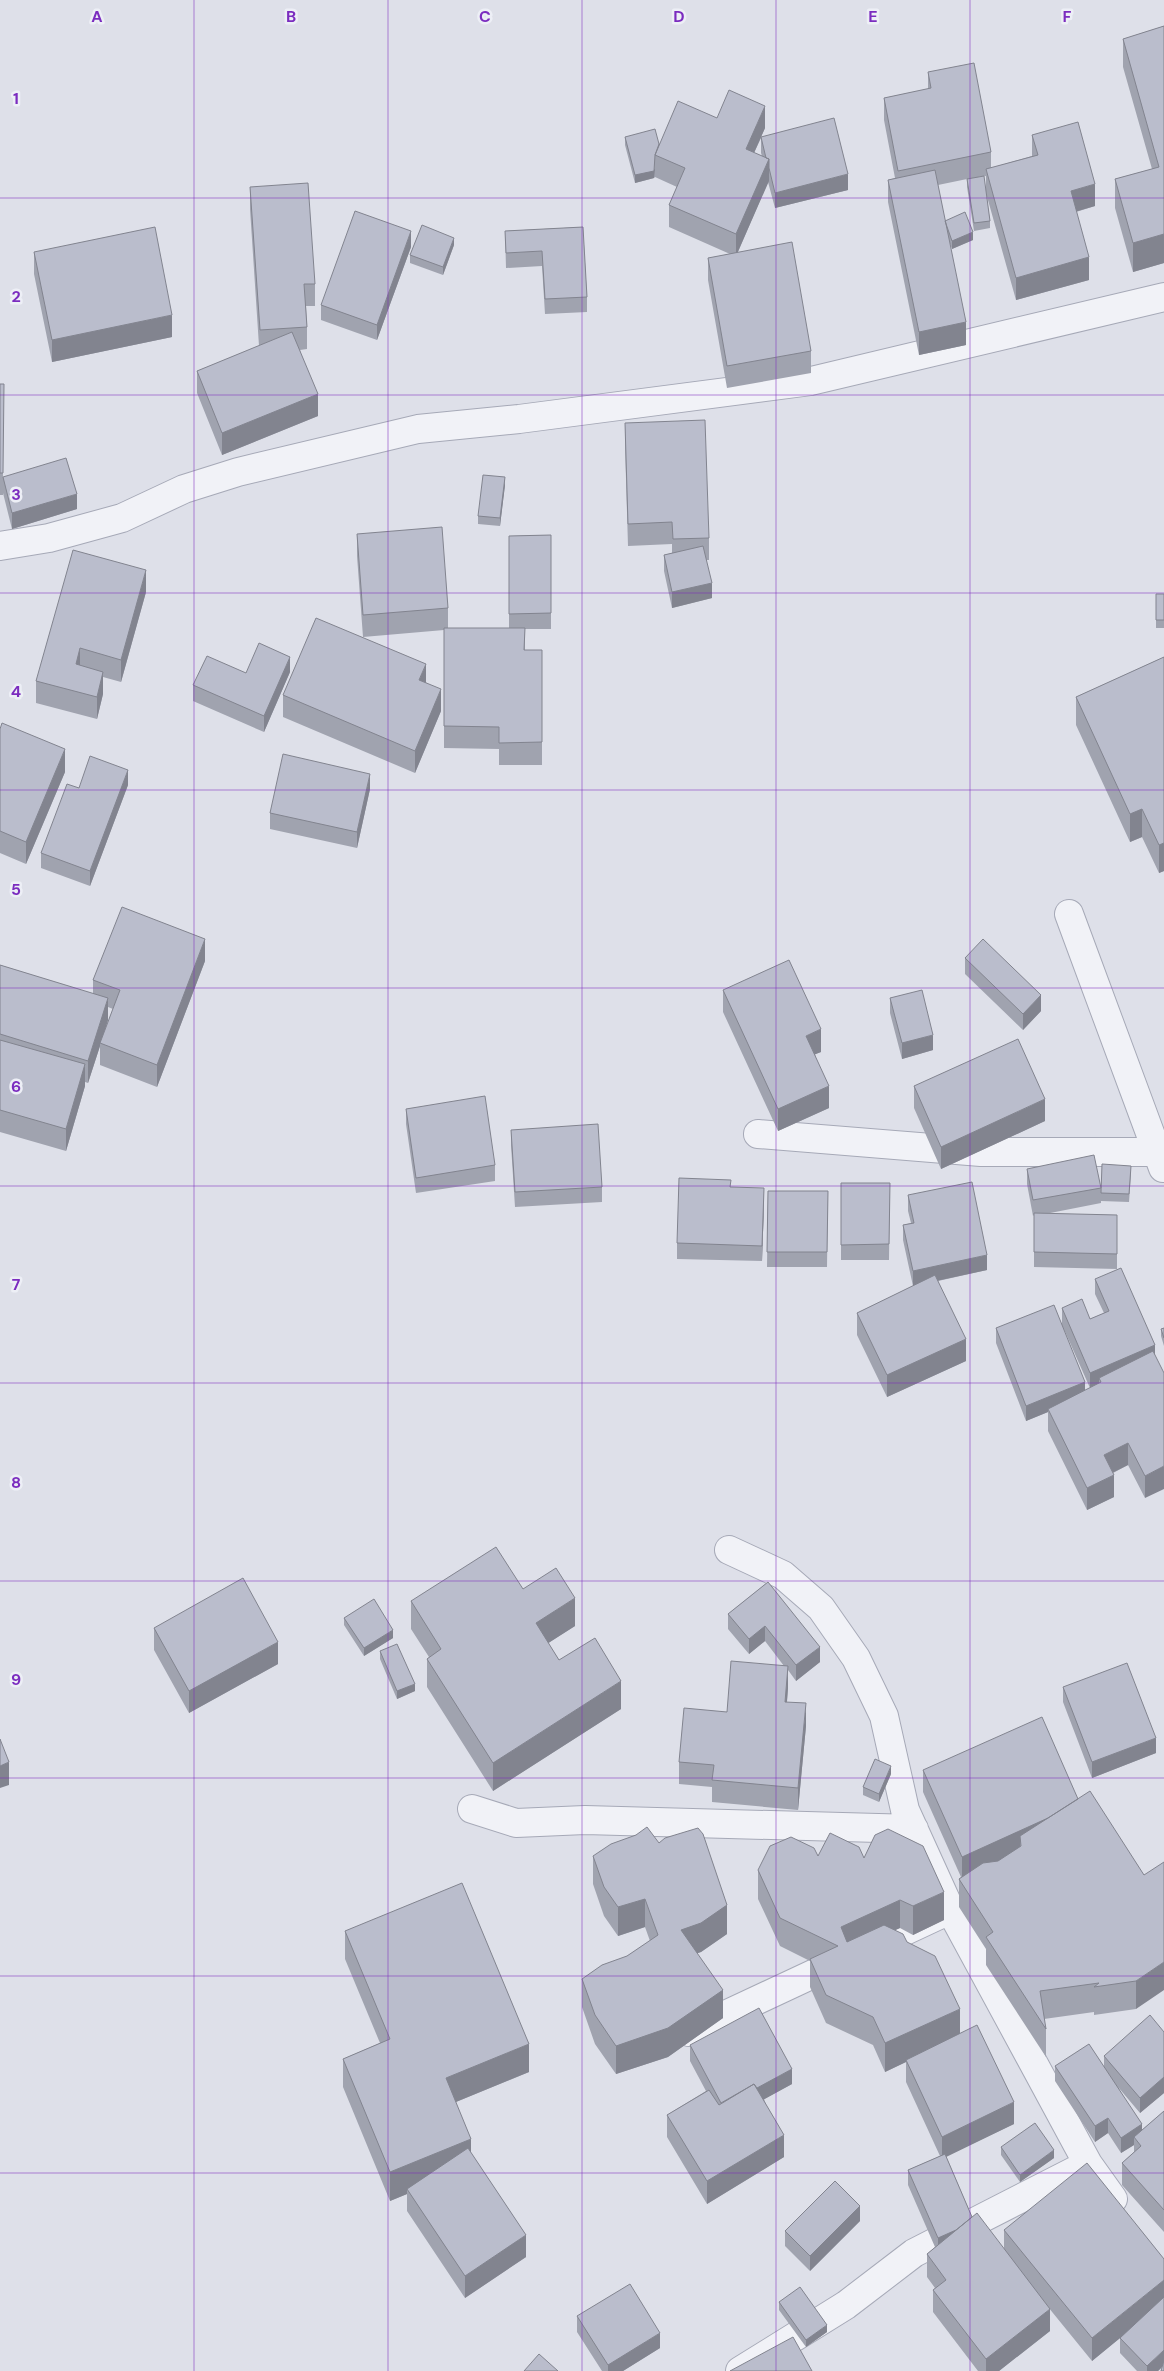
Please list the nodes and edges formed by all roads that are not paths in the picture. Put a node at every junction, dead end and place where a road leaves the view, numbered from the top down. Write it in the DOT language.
graph roads {
  1 [pos="1164,297"];
  2 [pos="0,546"];
  3 [pos="1069,914"];
  4 [pos="758,1134"];
  5 [pos="1161,1161"];
  6 [pos="729,1550"];
  7 [pos="472,1809"];
  8 [pos="914,1829"];
  9 [pos="950,1909"];
  10 [pos="689,2032"];
  11 [pos="1088,2164"];
  12 [pos="1126,2218"];
  13 [pos="740,2371"];
  1 -- 2 [label="street"];
  3 -- 5 [label="street"];
  4 -- 5 [label="street"];
  6 -- 8 [label="street"];
  7 -- 8 [label="street"];
  8 -- 9 [label="street"];
  9 -- 10 [label="street"];
  9 -- 11 [label="street"];
  11 -- 12 [label="street"];
  11 -- 13 [label="street"];
}
